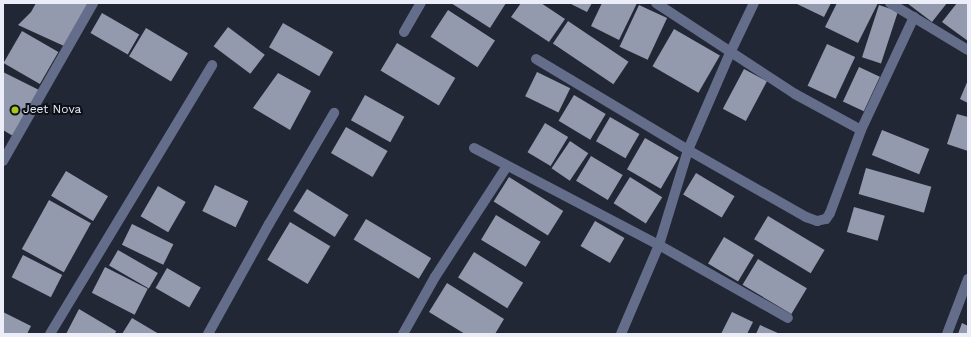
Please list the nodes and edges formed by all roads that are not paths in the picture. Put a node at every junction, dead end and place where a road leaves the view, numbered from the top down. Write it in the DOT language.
graph roads {
  1 [pos="93,3"];
  2 [pos="421,3"];
  3 [pos="656,3"];
  4 [pos="754,3"];
  5 [pos="890,3"];
  6 [pos="914,17"];
  7 [pos="404,32"];
  8 [pos="968,50"];
  9 [pos="730,53"];
  10 [pos="536,59"];
  11 [pos="212,65"];
  12 [pos="334,113"];
  13 [pos="861,130"];
  14 [pos="474,148"];
  15 [pos="688,150"];
  16 [pos="3,161"];
  17 [pos="507,166"];
  18 [pos="659,245"];
  19 [pos="968,279"];
  20 [pos="788,318"];
  21 [pos="50,334"];
  22 [pos="208,334"];
  23 [pos="403,334"];
  24 [pos="621,334"];
  25 [pos="947,334"];
  1 -- 16 [label="street"];
  2 -- 7 [label="street"];
  3 -- 9 [label="street"];
  4 -- 9 [label="street"];
  5 -- 6 [label="street"];
  6 -- 8 [label="street"];
  6 -- 13 [label="street"];
  9 -- 13 [label="street"];
  9 -- 15 [label="street"];
  10 -- 15 [label="street"];
  11 -- 21 [label="street"];
  12 -- 22 [label="street"];
  13 -- 15 [label="street"];
  14 -- 17 [label="street"];
  15 -- 18 [label="street"];
  17 -- 18 [label="street"];
  17 -- 23 [label="street"];
  18 -- 20 [label="street"];
  18 -- 24 [label="street"];
  19 -- 25 [label="street"];
}
